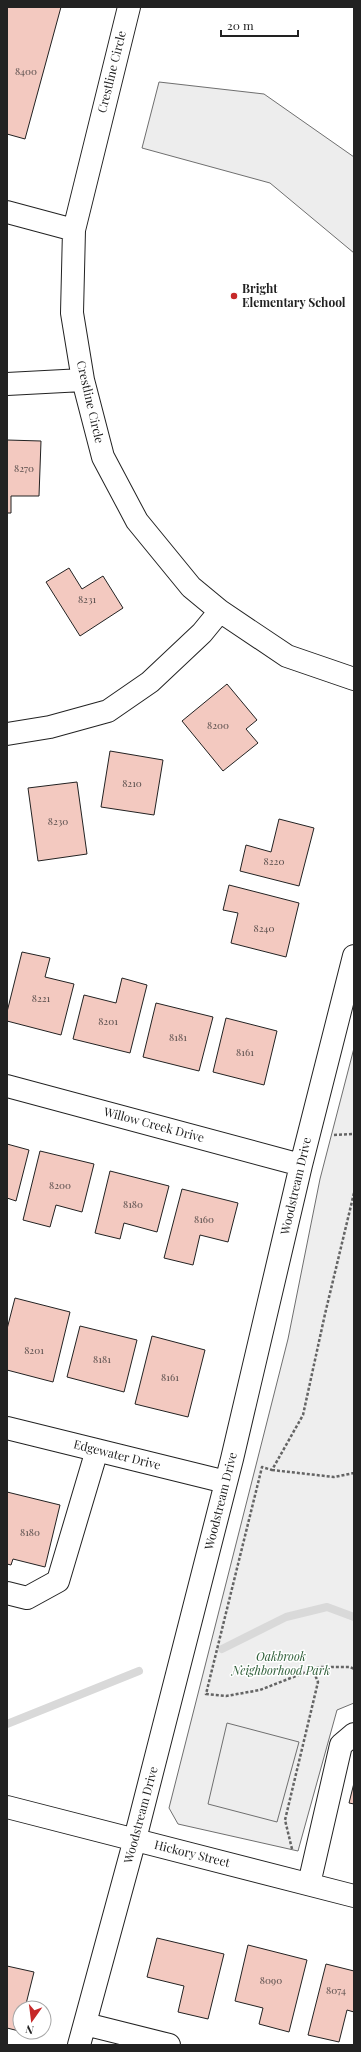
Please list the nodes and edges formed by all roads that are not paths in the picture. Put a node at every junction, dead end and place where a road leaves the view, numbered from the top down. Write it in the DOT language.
graph roads {
  1 [pos="129,7"];
  2 [pos="7,212"];
  3 [pos="74,230"];
  4 [pos="83,380"];
  5 [pos="7,384"];
  6 [pos="220,611"];
  7 [pos="354,679"];
  8 [pos="7,734"];
  9 [pos="354,956"];
  10 [pos="347,1009"];
  11 [pos="7,1086"];
  12 [pos="300,1165"];
  13 [pos="7,1428"];
  14 [pos="97,1450"];
  15 [pos="226,1482"];
  16 [pos="7,1593"];
  17 [pos="354,1734"];
  18 [pos="7,1807"];
  19 [pos="135,1839"];
  20 [pos="309,1884"];
  21 [pos="354,1896"];
  22 [pos="84,2024"];
  23 [pos="79,2045"];
  24 [pos="170,2045"];
  1 -- 3 [label="street, Crestline Circle"];
  2 -- 3 [label="street"];
  3 -- 4 [label="street, Crestline Circle"];
  4 -- 5 [label="street"];
  4 -- 6 [label="street, Crestline Circle"];
  6 -- 7 [label="street, Crestline Circle"];
  6 -- 8 [label="street"];
  9 -- 10 [label="street, Woodstream Drive"];
  10 -- 12 [label="street, Woodstream Drive"];
  11 -- 12 [label="street, Willow Creek Drive"];
  12 -- 15 [label="street, Woodstream Drive"];
  13 -- 14 [label="street, Edgewater Drive"];
  14 -- 15 [label="street, Edgewater Drive"];
  14 -- 16 [label="street"];
  15 -- 19 [label="street, Woodstream Drive"];
  17 -- 20 [label="street"];
  18 -- 19 [label="street, Hickory Street"];
  19 -- 20 [label="street, Hickory Street"];
  19 -- 22 [label="street, Woodstream Drive"];
  20 -- 21 [label="street, Hickory Street"];
  22 -- 23 [label="street, Woodstream Drive"];
  22 -- 24 [label="street"];
}
